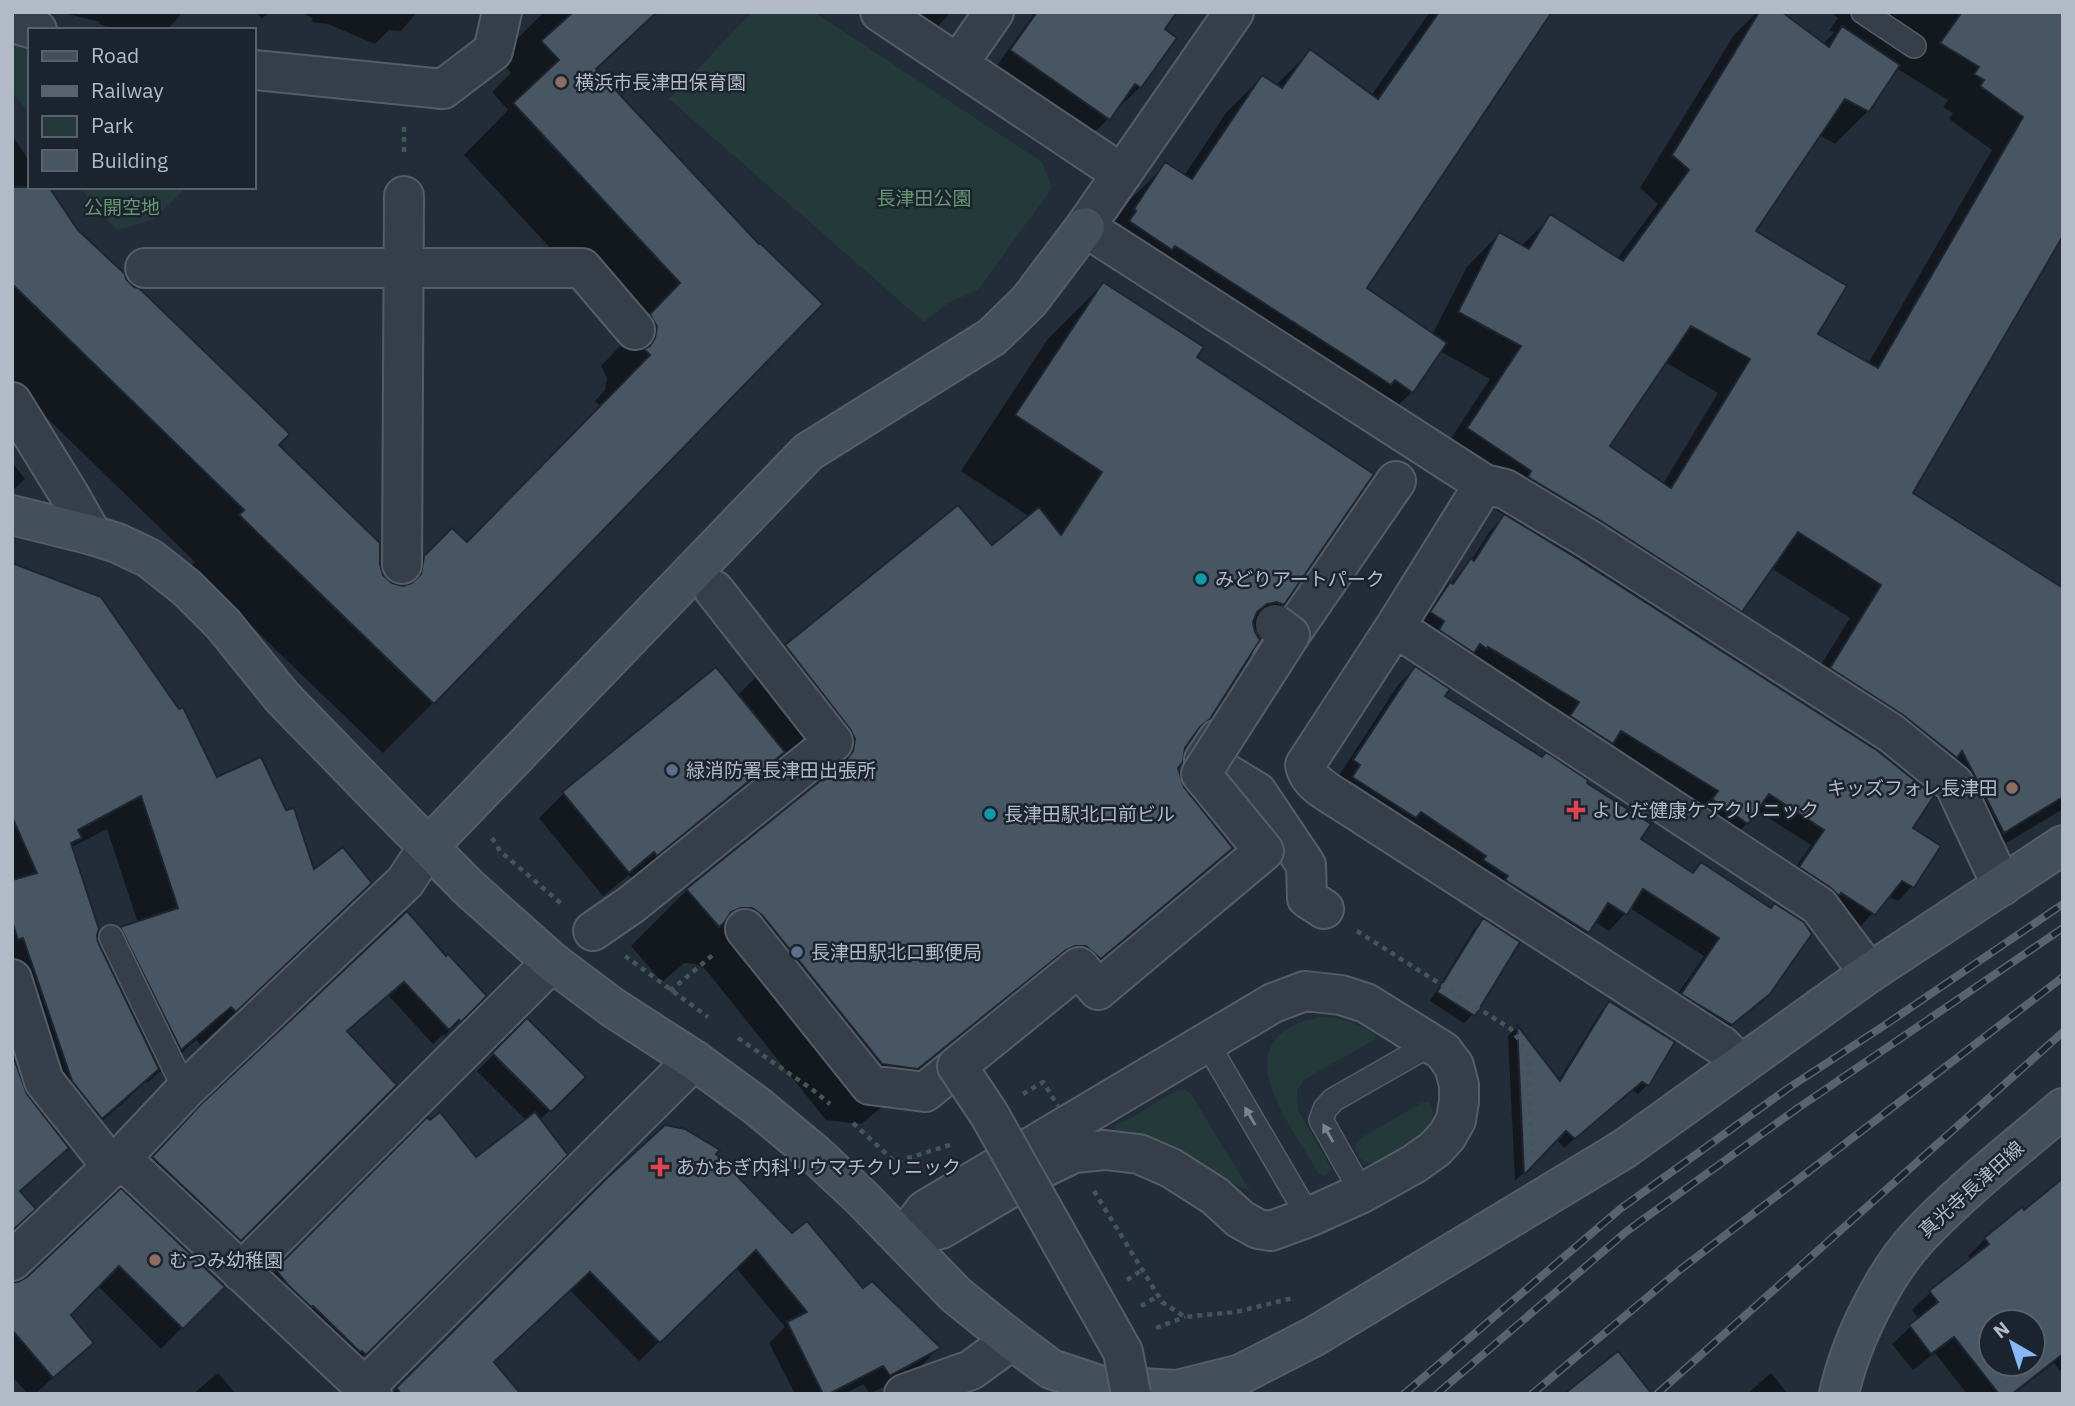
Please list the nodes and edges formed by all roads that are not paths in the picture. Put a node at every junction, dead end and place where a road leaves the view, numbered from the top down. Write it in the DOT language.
graph roads {
  1 [pos="502,12"];
  2 [pos="880,12"];
  3 [pos="993,12"];
  4 [pos="1234,12"];
  5 [pos="1863,12"];
  6 [pos="12,15"];
  7 [pos="30,28"];
  8 [pos="1914,46"];
  9 [pos="958,64"];
  10 [pos="256,70"];
  11 [pos="1122,174"];
  12 [pos="404,195"];
  13 [pos="1085,227"];
  14 [pos="145,268"];
  15 [pos="404,268"];
  16 [pos="635,330"];
  17 [pos="12,402"];
  18 [pos="1396,481"];
  19 [pos="1484,484"];
  20 [pos="12,516"];
  21 [pos="92,535"];
  22 [pos="402,564"];
  23 [pos="715,590"];
  24 [pos="1275,624"];
  25 [pos="1395,627"];
  26 [pos="2063,845"];
  27 [pos="428,847"];
  28 [pos="2002,886"];
  29 [pos="1324,909"];
  30 [pos="745,929"];
  31 [pos="593,931"];
  32 [pos="111,937"];
  33 [pos="552,962"];
  34 [pos="1869,973"];
  35 [pos="12,979"];
  36 [pos="1207,1042"];
  37 [pos="1431,1044"];
  38 [pos="694,1060"];
  39 [pos="1741,1065"];
  40 [pos="957,1066"];
  41 [pos="185,1090"];
  42 [pos="2063,1108"];
  43 [pos="118,1161"];
  44 [pos="1362,1193"];
  45 [pos="1310,1217"];
  46 [pos="903,1239"];
  47 [pos="12,1261"];
  48 [pos="241,1272"];
  49 [pos="1012,1340"];
  50 [pos="369,1390"];
  51 [pos="904,1394"];
  52 [pos="1132,1394"];
  53 [pos="1839,1394"];
  1 -- 10 [label="street"];
  2 -- 9 [label="street"];
  3 -- 9 [label="street"];
  4 -- 11 [label="street"];
  5 -- 8 [label="lane"];
  6 -- 7 [label="street"];
  9 -- 11 [label="street"];
  11 -- 13 [label="street"];
  12 -- 15 [label="street"];
  13 -- 19 [label="street"];
  13 -- 27 [label="street"];
  14 -- 15 [label="street"];
  15 -- 16 [label="street"];
  15 -- 22 [label="street"];
  17 -- 21 [label="street"];
  18 -- 29 [label="street"];
  19 -- 25 [label="street"];
  19 -- 28 [label="street"];
  20 -- 21 [label="street"];
  21 -- 27 [label="street"];
  23 -- 31 [label="street"];
  24 -- 40 [label="street, bridge"];
  25 -- 34 [label="street"];
  25 -- 39 [label="street"];
  26 -- 28 [label="street"];
  27 -- 33 [label="street"];
  27 -- 41 [label="street"];
  28 -- 34 [label="street"];
  30 -- 40 [label="street"];
  32 -- 41 [label="lane"];
  33 -- 38 [label="street"];
  33 -- 48 [label="street"];
  34 -- 39 [label="street"];
  35 -- 43 [label="street"];
  36 -- 37 [label="street"];
  45 -- 36 [label="lane, one-way"];
  36 -- 46 [label="street"];
  37 -- 44 [label="street"];
  44 -- 37 [label="lane, one-way"];
  38 -- 46 [label="street"];
  38 -- 50 [label="street"];
  39 -- 49 [label="street"];
  40 -- 52 [label="street, bridge"];
  41 -- 43 [label="street"];
  42 -- 53 [label="street, 真光寺長津田線"];
  43 -- 47 [label="street"];
  43 -- 48 [label="street"];
  44 -- 45 [label="street"];
  45 -- 46 [label="street"];
  46 -- 49 [label="street"];
  48 -- 50 [label="street"];
  49 -- 51 [label="street"];
}
